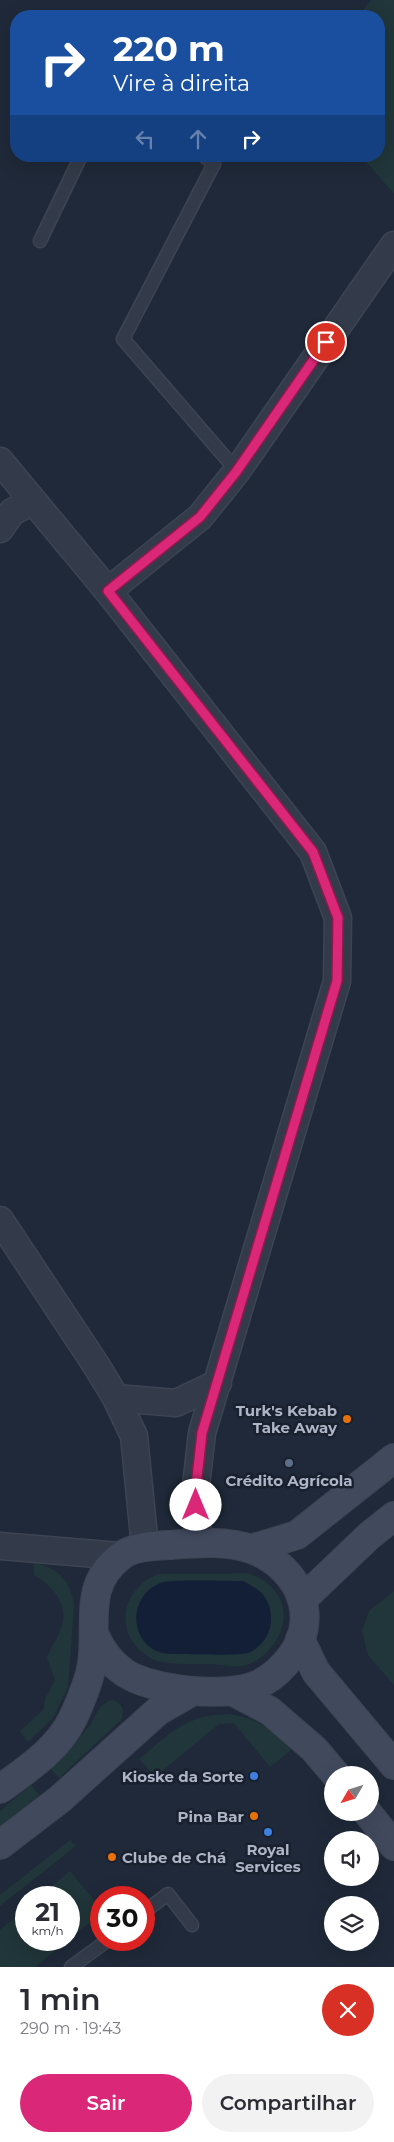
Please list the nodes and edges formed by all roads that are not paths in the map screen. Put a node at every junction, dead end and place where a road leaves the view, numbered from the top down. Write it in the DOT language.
graph roads {
  1 [pos="78,162"];
  2 [pos="212,162"];
  3 [pos="40,241"];
  4 [pos="394,244"];
  5 [pos="0,461"];
  6 [pos="236,472"];
  7 [pos="32,501"];
  8 [pos="0,529"];
  9 [pos="108,591"];
  10 [pos="0,1220"];
  11 [pos="218,1383"];
  12 [pos="116,1398"];
  13 [pos="394,1458"];
  14 [pos="394,1516"];
  15 [pos="198,1543"];
  16 [pos="0,1546"];
  17 [pos="251,1548"];
  18 [pos="132,1552"];
  19 [pos="303,1598"];
  20 [pos="94,1634"];
  21 [pos="300,1639"];
  22 [pos="232,1690"];
  23 [pos="193,1691"];
  24 [pos="394,1765"];
  25 [pos="328,1766"];
  26 [pos="0,1790"];
  27 [pos="373,1821"];
  28 [pos="0,1845"];
  29 [pos="394,1846"];
  30 [pos="155,1904"];
  31 [pos="192,1924"];
  32 [pos="93,1951"];
  33 [pos="71,1967"];
  1 -- 3 [label="lane"];
  2 -- 6 [label="lane"];
  4 -- 6 [label="street"];
  5 -- 7 [label="street"];
  6 -- 9 [label="street"];
  7 -- 8 [label="street"];
  7 -- 9 [label="street"];
  9 -- 11 [label="street"];
  10 -- 12 [label="street"];
  11 -- 12 [label="street"];
  11 -- 15 [label="street"];
  12 -- 18 [label="street"];
  13 -- 17 [label="main road"];
  14 -- 19 [label="main road"];
  15 -- 17 [label="main road"];
  15 -- 18 [label="main road"];
  16 -- 18 [label="street"];
  17 -- 19 [label="main road"];
  18 -- 20 [label="main road"];
  19 -- 21 [label="main road"];
  20 -- 23 [label="main road"];
  20 -- 26 [label="main road"];
  21 -- 22 [label="main road"];
  21 -- 24 [label="main road"];
  22 -- 23 [label="main road"];
  22 -- 25 [label="main road"];
  23 -- 28 [label="main road"];
  27 -- 29 [label="main road"];
  30 -- 31 [label="lane"];
  32 -- 33 [label="lane"];
}
